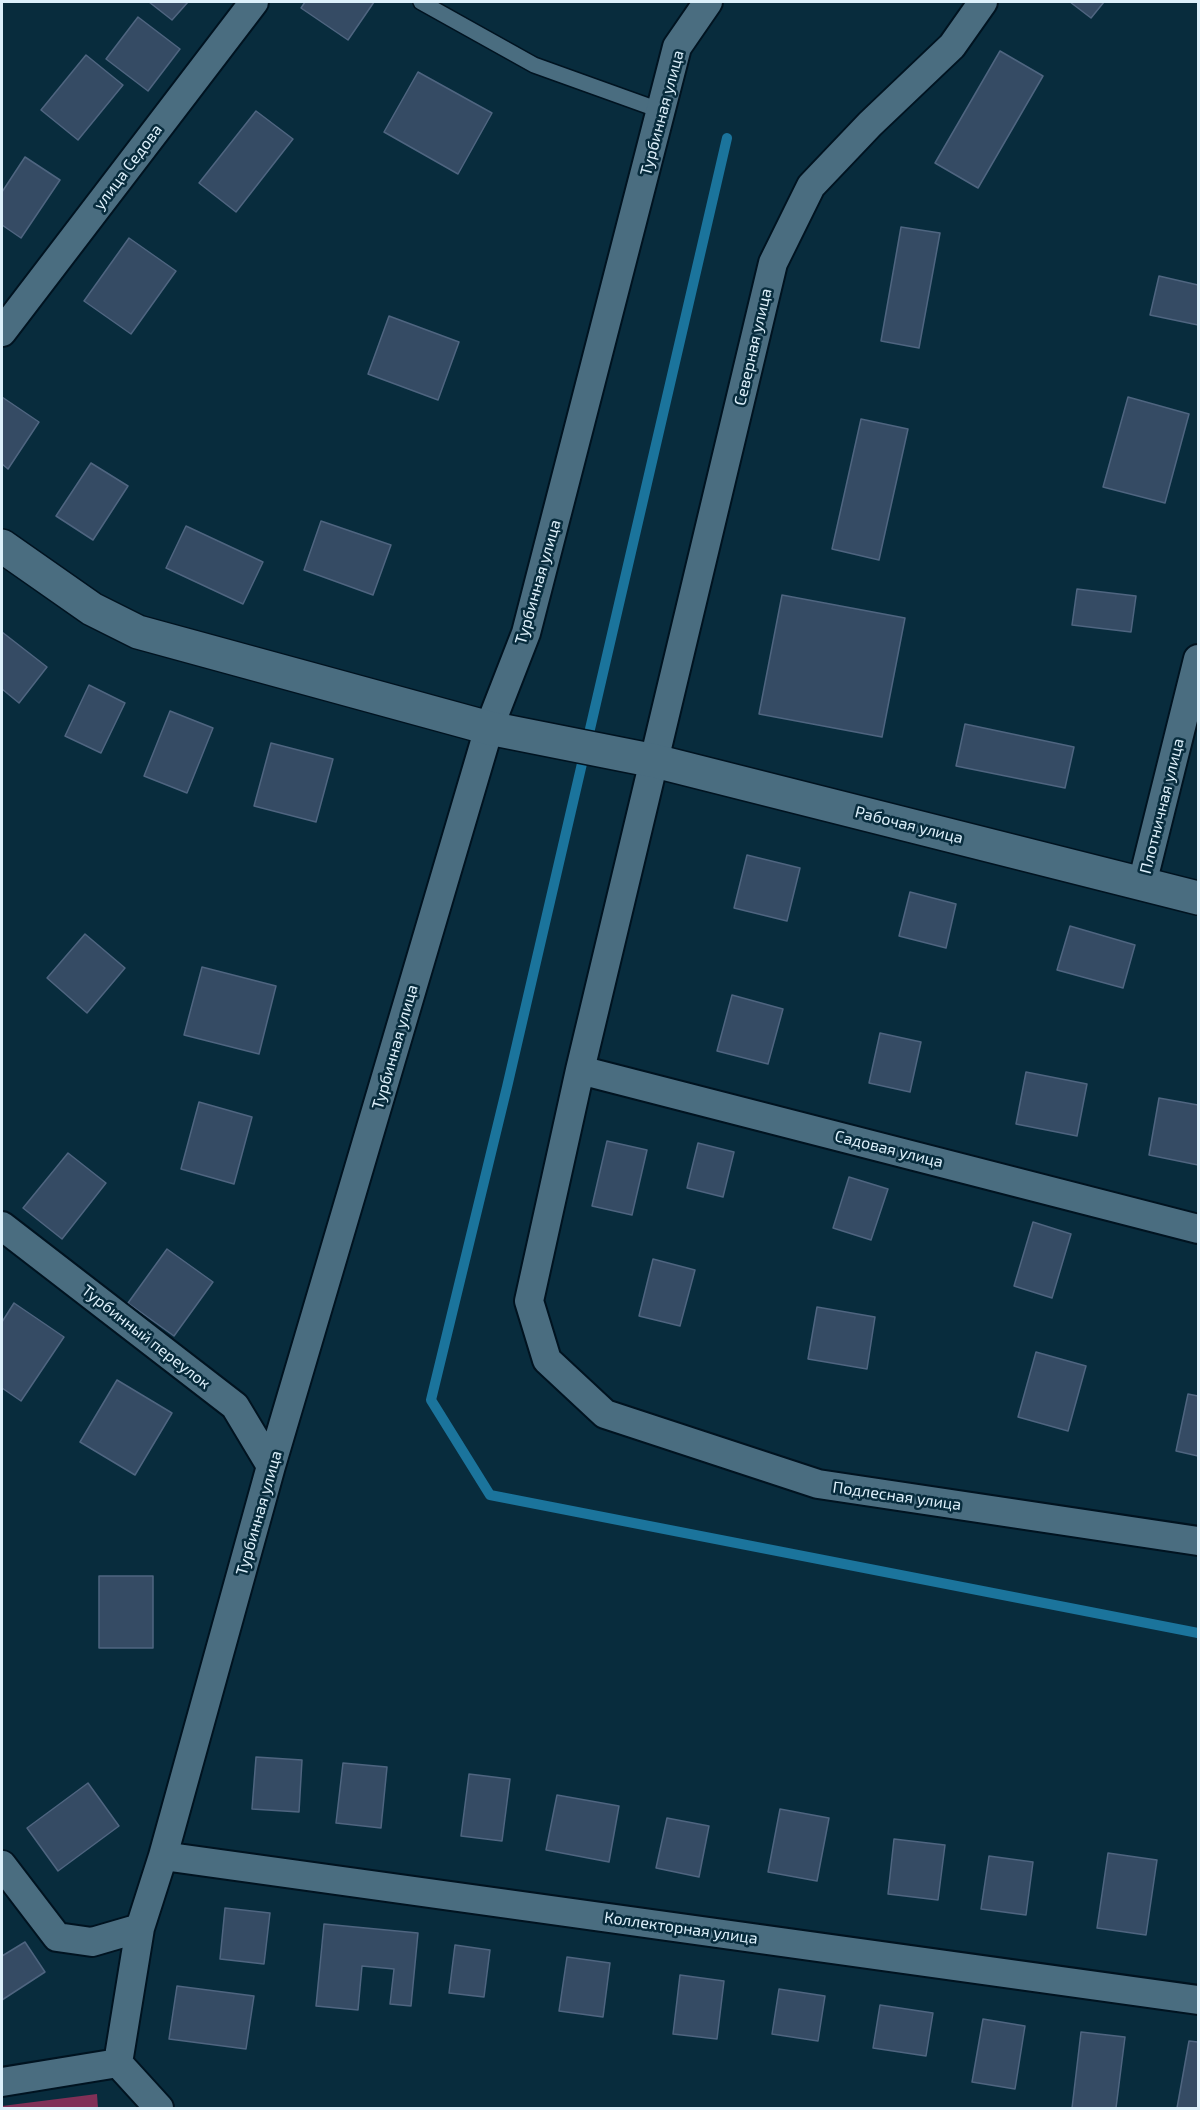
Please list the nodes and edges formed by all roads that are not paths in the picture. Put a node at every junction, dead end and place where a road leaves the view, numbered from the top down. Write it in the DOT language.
graph roads {
  1 [pos="254,2"];
  2 [pos="421,2"];
  3 [pos="708,2"];
  4 [pos="983,2"];
  5 [pos="662,111"];
  6 [pos="2,332"];
  7 [pos="2,546"];
  8 [pos="1198,659"];
  9 [pos="489,728"];
  10 [pos="655,761"];
  11 [pos="1142,884"];
  12 [pos="1198,898"];
  13 [pos="580,1070"];
  14 [pos="2,1226"];
  15 [pos="1198,1228"];
  16 [pos="605,1414"];
  17 [pos="272,1466"];
  18 [pos="1198,1541"];
  19 [pos="163,1856"];
  20 [pos="2,1865"];
  21 [pos="140,1929"];
  22 [pos="1198,2000"];
  23 [pos="118,2063"];
  24 [pos="2,2082"];
  25 [pos="159,2109"];
  1 -- 6 [label="street, улица Седова"];
  2 -- 5 [label="lane"];
  3 -- 5 [label="street, Турбинная улица"];
  4 -- 10 [label="street, Северная улица"];
  5 -- 9 [label="street, Турбинная улица"];
  7 -- 9 [label="street, Рабочая улица"];
  8 -- 11 [label="street, Плотничная улица"];
  9 -- 10 [label="street, Рабочая улица"];
  9 -- 17 [label="street, Турбинная улица"];
  10 -- 11 [label="street, Рабочая улица"];
  10 -- 13 [label="street, Северная улица"];
  11 -- 12 [label="street, Рабочая улица"];
  13 -- 15 [label="street, Садовая улица"];
  13 -- 16 [label="street, Северная улица"];
  14 -- 17 [label="street, Турбинный переулок"];
  16 -- 18 [label="street, Подлесная улица"];
  17 -- 19 [label="street, Турбинная улица"];
  19 -- 21 [label="street, Турбинная улица"];
  19 -- 22 [label="street, Коллекторная улица"];
  20 -- 21 [label="street"];
  21 -- 23 [label="street, Турбинная улица"];
  23 -- 24 [label="street"];
  23 -- 25 [label="street"];
}
